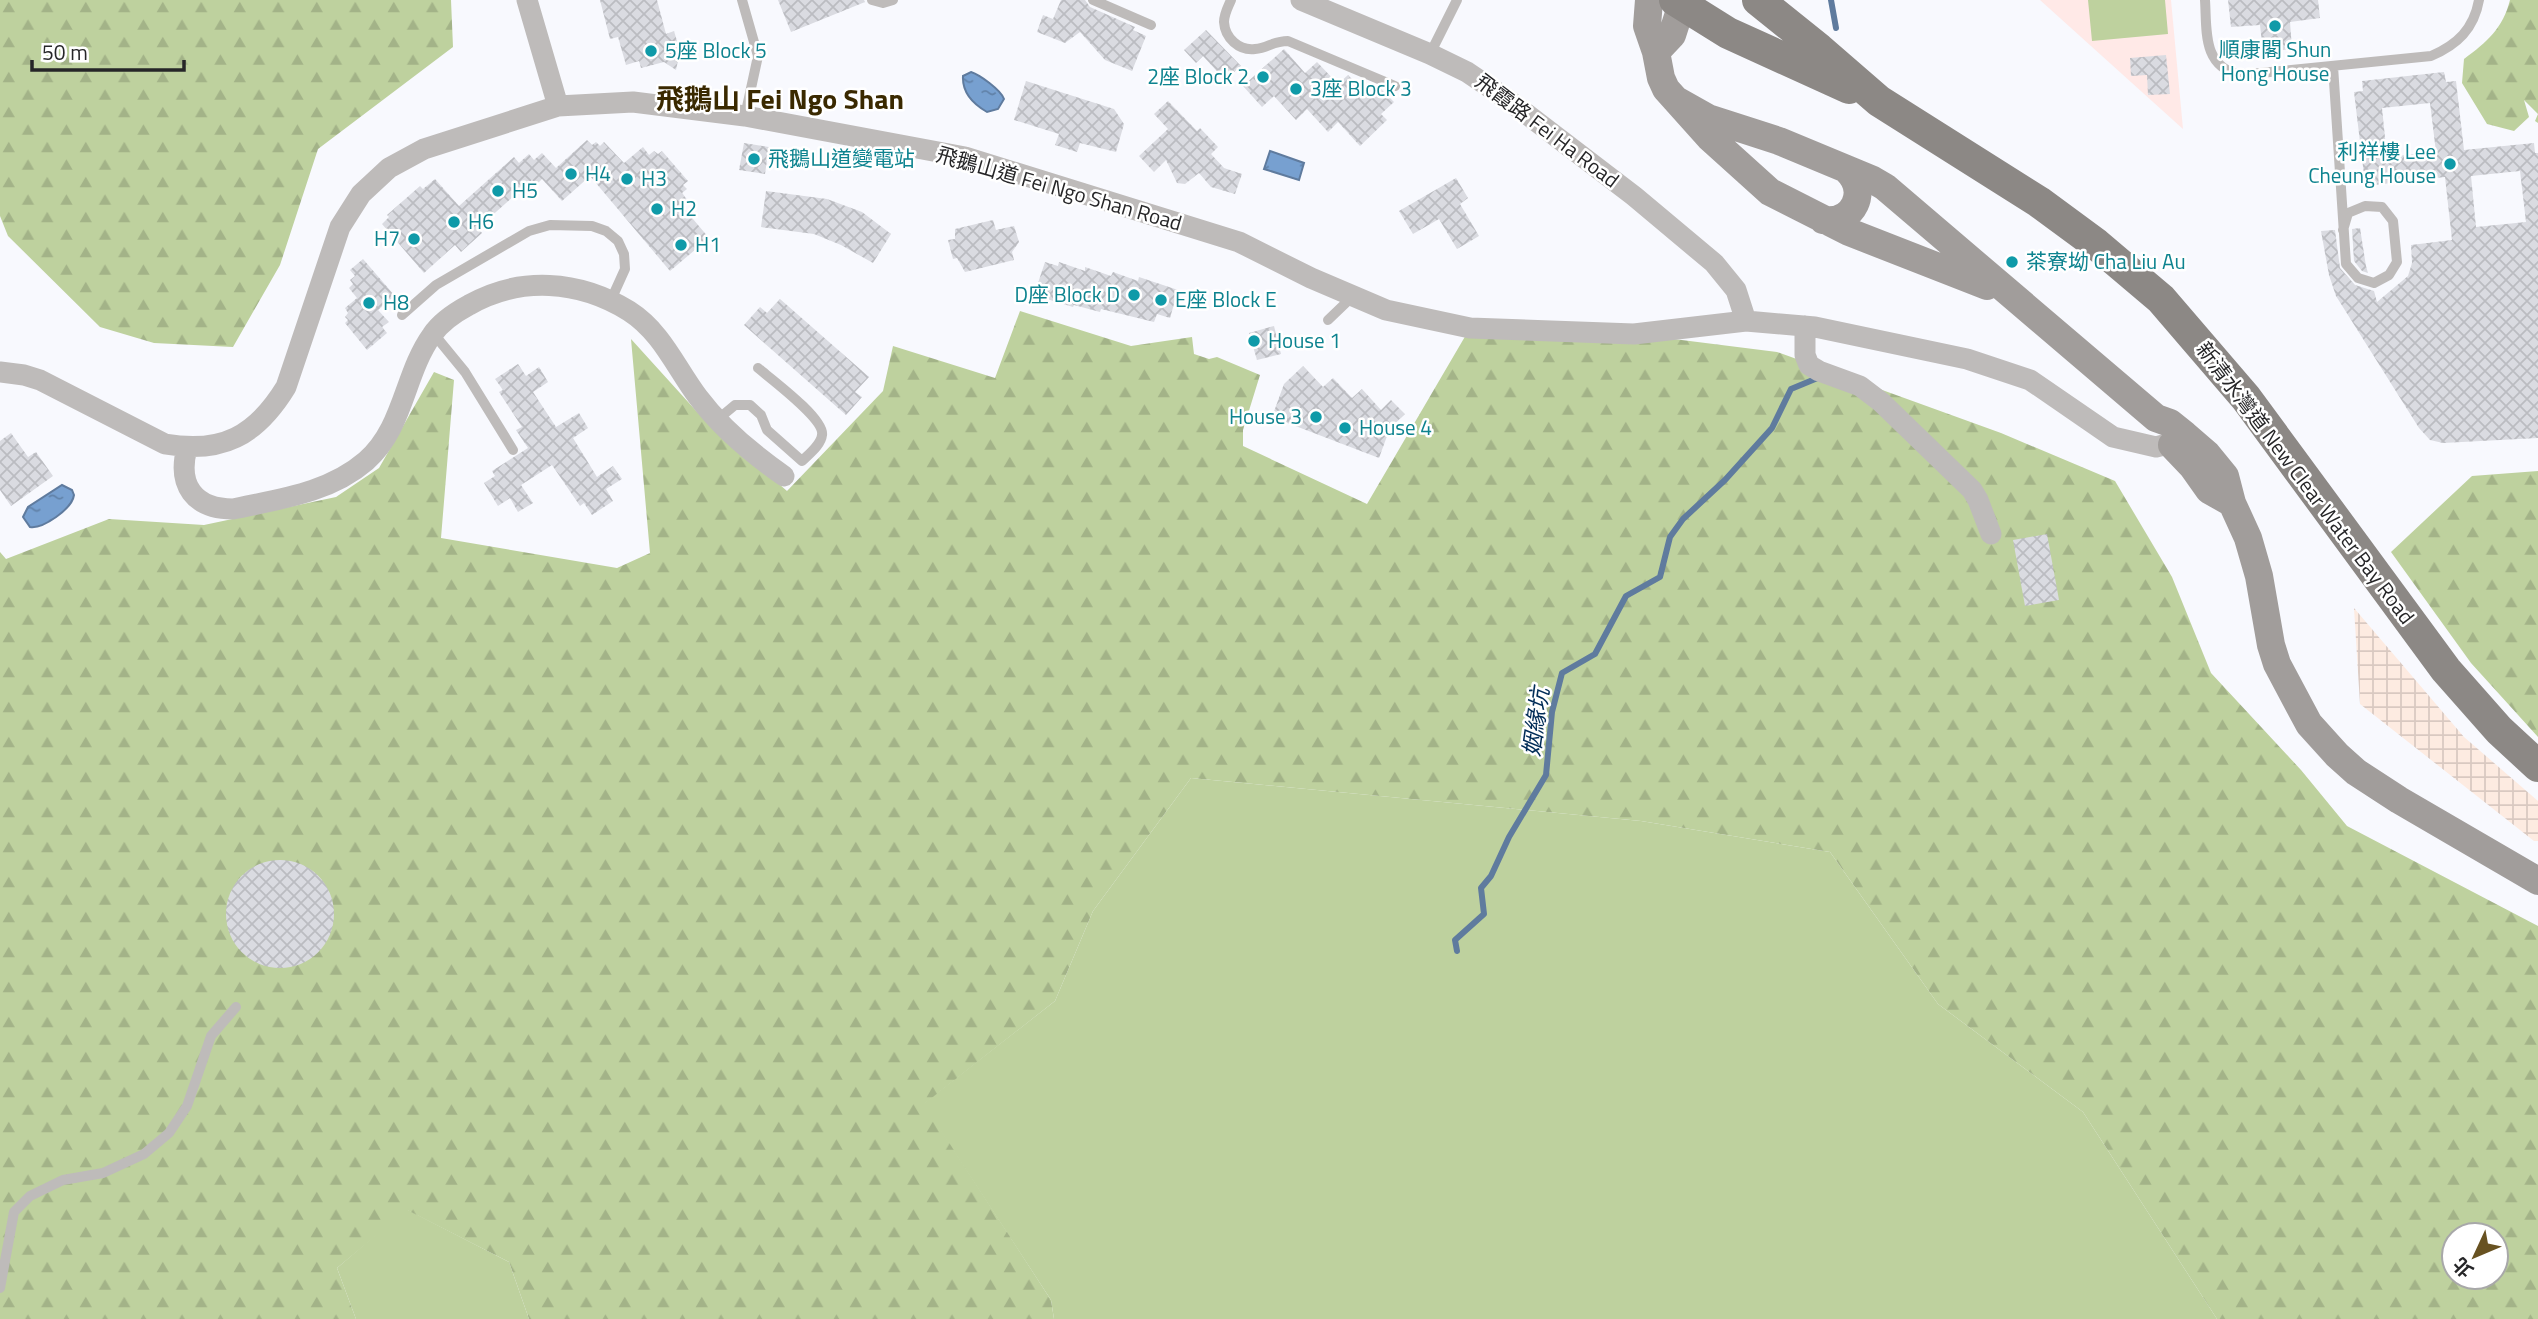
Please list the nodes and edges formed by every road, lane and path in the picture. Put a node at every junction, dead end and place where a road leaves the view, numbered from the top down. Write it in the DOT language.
graph roads {
  1 [pos="527,0"];
  2 [pos="742,0"];
  3 [pos="872,0"];
  4 [pos="893,0"];
  5 [pos="1093,0"];
  6 [pos="1231,0"];
  7 [pos="1301,0"];
  8 [pos="1457,0"];
  9 [pos="1649,0"];
  10 [pos="1758,0"];
  11 [pos="2206,0"];
  12 [pos="2479,0"];
  13 [pos="1679,1"];
  14 [pos="1151,25"];
  15 [pos="1656,52"];
  16 [pos="1430,54"];
  17 [pos="2333,66"];
  18 [pos="1395,86"];
  19 [pos="1676,100"];
  20 [pos="1880,101"];
  21 [pos="558,106"];
  22 [pos="745,116"];
  23 [pos="1847,170"];
  24 [pos="1823,220"];
  25 [pos="2343,230"];
  26 [pos="2009,295"];
  27 [pos="1352,297"];
  28 [pos="611,300"];
  29 [pos="402,314"];
  30 [pos="1328,320"];
  31 [pos="1746,321"];
  32 [pos="1805,326"];
  33 [pos="433,333"];
  34 [pos="758,368"];
  35 [pos="0,372"];
  36 [pos="717,420"];
  37 [pos="2178,439"];
  38 [pos="187,448"];
  39 [pos="513,450"];
  40 [pos="784,476"];
  41 [pos="1990,534"];
  42 [pos="2538,766"];
  43 [pos="2538,881"];
  44 [pos="236,1007"];
  45 [pos="0,1287"];
  1 -- 21 [label="street"];
  2 -- 22 [label="lane"];
  3 -- 4 [label="lane"];
  5 -- 14 [label="lane"];
  6 -- 18 [label="lane"];
  7 -- 16 [label="street, 飛霞路 Fei Ha Road"];
  8 -- 16 [label="lane"];
  9 -- 15 [label="main road"];
  10 -- 20 [label="main road, 新清水灣道 New Clear Water Bay Road"];
  11 -- 17 [label="lane"];
  12 -- 17 [label="lane"];
  13 -- 15 [label="main road"];
  13 -- 20 [label="main road, 新清水灣道 New Clear Water Bay Road"];
  15 -- 19 [label="main road"];
  16 -- 31 [label="street, 飛霞路 Fei Ha Road"];
  17 -- 25 [label="lane"];
  19 -- 23 [label="main road"];
  19 -- 24 [label="main road"];
  20 -- 42 [label="main road, 新清水灣道 New Clear Water Bay Road"];
  21 -- 22 [label="street, 飛鵝山道 Fei Ngo Shan Road"];
  21 -- 38 [label="street, 飛鵝山道 Fei Ngo Shan Road"];
  22 -- 27 [label="street, 飛鵝山道 Fei Ngo Shan Road"];
  23 -- 24 [label="main road"];
  23 -- 26 [label="main road"];
  24 -- 26 [label="main road"];
  25 -- 25 [label="lane"];
  26 -- 37 [label="main road"];
  27 -- 30 [label="lane"];
  27 -- 31 [label="street, 飛鵝山道 Fei Ngo Shan Road"];
  28 -- 29 [label="lane"];
  28 -- 33 [label="street"];
  28 -- 36 [label="street"];
  31 -- 32 [label="street, 飛鵝山道 Fei Ngo Shan Road"];
  32 -- 37 [label="street, 飛鵝山道 Fei Ngo Shan Road"];
  32 -- 41 [label="street"];
  33 -- 38 [label="street"];
  33 -- 39 [label="lane"];
  34 -- 36 [label="lane"];
  35 -- 38 [label="street, 飛鵝山道 Fei Ngo Shan Road"];
  36 -- 40 [label="street"];
  37 -- 43 [label="main road"];
  44 -- 45 [label="lane"];
}
